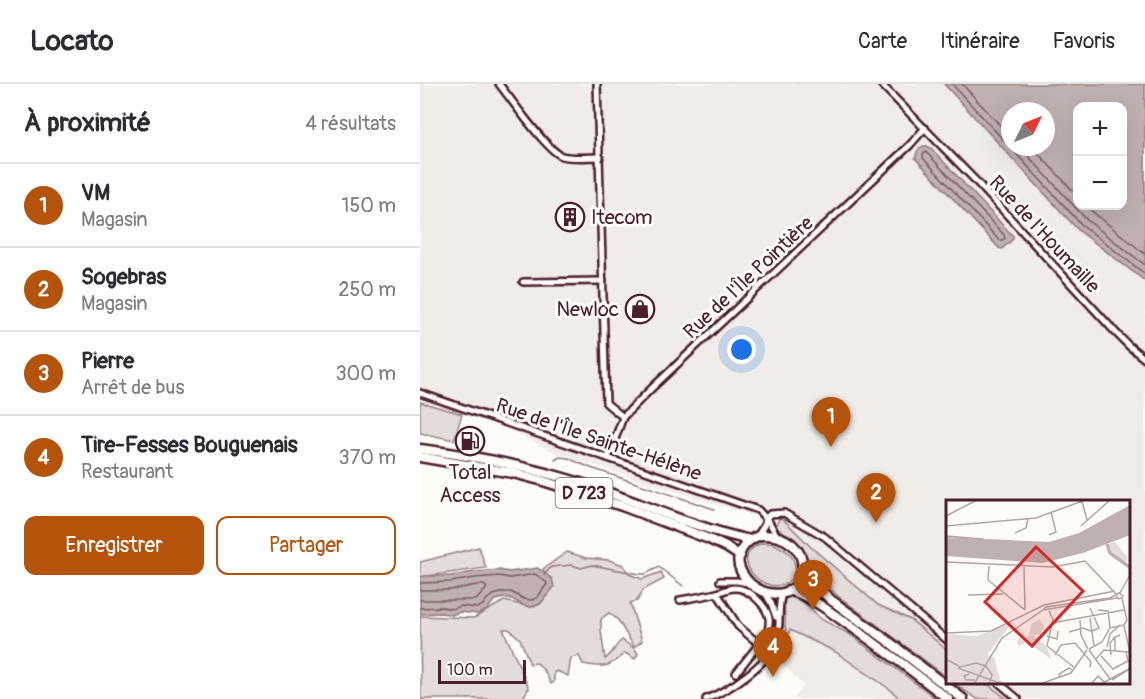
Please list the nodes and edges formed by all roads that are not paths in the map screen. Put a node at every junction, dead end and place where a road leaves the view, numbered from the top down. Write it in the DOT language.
graph roads {
  1 [pos="499,84"];
  2 [pos="597,84"];
  3 [pos="881,84"];
  4 [pos="516,105"];
  5 [pos="510,110"];
  6 [pos="925,128"];
  7 [pos="600,157"];
  8 [pos="603,281"];
  9 [pos="523,282"];
  10 [pos="1145,358"];
  11 [pos="420,393"];
  12 [pos="623,417"];
  13 [pos="420,449"];
  14 [pos="420,457"];
  15 [pos="608,458"];
  16 [pos="766,518"];
  17 [pos="777,536"];
  18 [pos="754,538"];
  19 [pos="740,556"];
  20 [pos="740,567"];
  21 [pos="803,573"];
  22 [pos="750,583"];
  23 [pos="764,591"];
  24 [pos="717,592"];
  25 [pos="786,592"];
  26 [pos="680,600"];
  27 [pos="778,623"];
  28 [pos="768,637"];
  29 [pos="946,639"];
  30 [pos="776,640"];
  31 [pos="759,645"];
  32 [pos="736,673"];
  33 [pos="1000,684"];
  34 [pos="718,697"];
  35 [pos="706,699"];
  36 [pos="948,699"];
  37 [pos="963,699"];
  38 [pos="1018,699"];
  1 -- 4 [label="street"];
  2 -- 7 [label="street"];
  3 -- 6 [label="street, Rue de l'Houmaille"];
  4 -- 5 [label="street"];
  4 -- 7 [label="street"];
  6 -- 10 [label="street, Rue de l'Houmaille"];
  6 -- 12 [label="street, Rue de l'Île Pointière"];
  7 -- 8 [label="street"];
  8 -- 9 [label="street"];
  8 -- 12 [label="street"];
  11 -- 15 [label="street, Rue de l'Île Sainte-Hélène"];
  12 -- 15 [label="street, Rue de l'Île Pointière"];
  13 -- 18 [label="main road, D 723"];
  14 -- 19 [label="main road, D 723"];
  15 -- 16 [label="street, Rue de l'Île Sainte-Hélène"];
  16 -- 17 [label="street"];
  16 -- 18 [label="street"];
  16 -- 29 [label="street"];
  17 -- 18 [label="main road"];
  17 -- 21 [label="main road"];
  18 -- 19 [label="main road"];
  19 -- 20 [label="main road"];
  20 -- 22 [label="main road"];
  20 -- 22 [label="street"];
  21 -- 25 [label="main road"];
  21 -- 37 [label="main road"];
  22 -- 23 [label="main road"];
  23 -- 25 [label="main road"];
  23 -- 27 [label="street"];
  24 -- 26 [label="street"];
  24 -- 28 [label="street"];
  24 -- 31 [label="street"];
  25 -- 27 [label="street"];
  25 -- 36 [label="main road"];
  27 -- 30 [label="street"];
  28 -- 30 [label="street"];
  28 -- 31 [label="street"];
  30 -- 34 [label="street"];
  31 -- 32 [label="street"];
  33 -- 38 [label="street"];
  34 -- 35 [label="street"];
}
